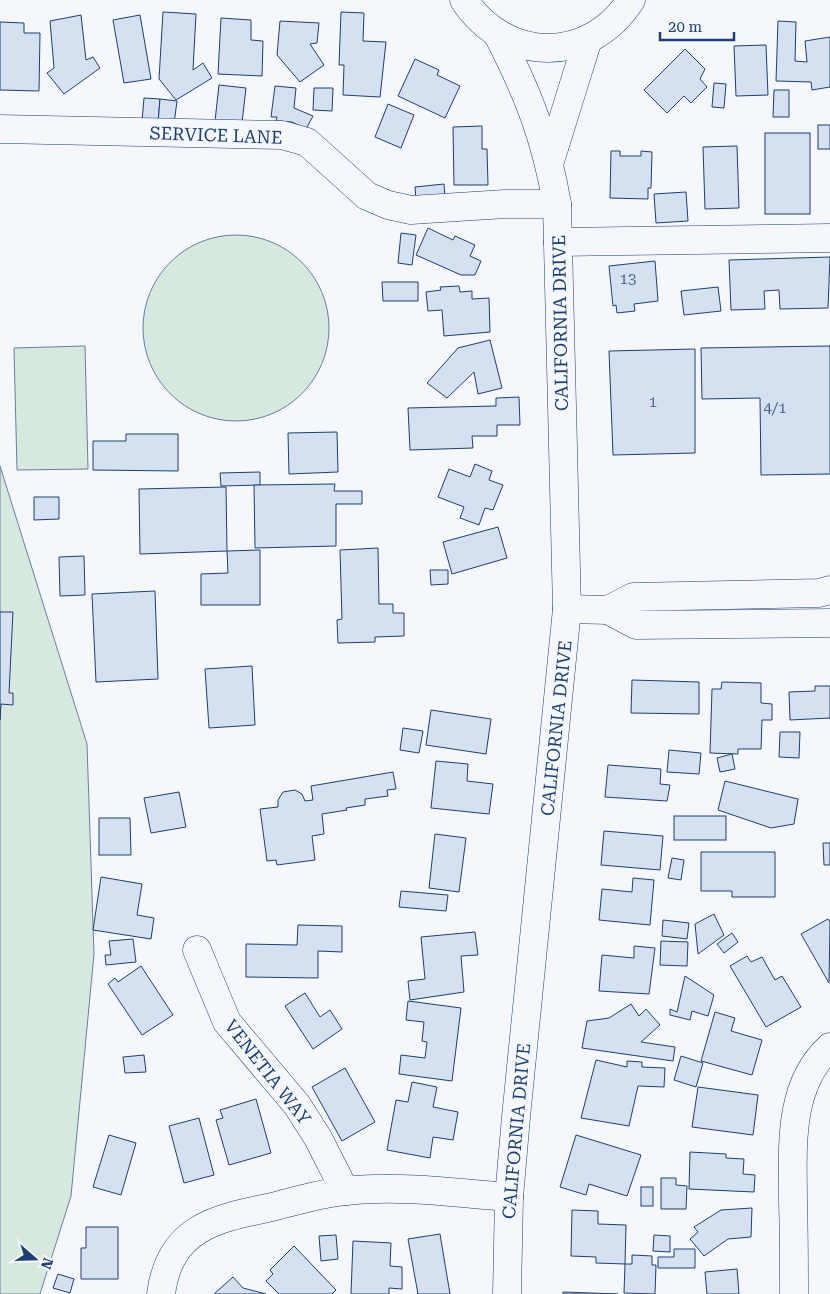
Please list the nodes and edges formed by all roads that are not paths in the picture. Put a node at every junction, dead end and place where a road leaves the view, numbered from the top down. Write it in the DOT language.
graph roads {
  1 [pos="464,0"];
  2 [pos="632,0"];
  3 [pos="498,35"];
  4 [pos="588,40"];
  5 [pos="0,129"];
  6 [pos="550,160"];
  7 [pos="557,204"];
  8 [pos="830,238"];
  9 [pos="558,242"];
  10 [pos="830,590"];
  11 [pos="567,609"];
  12 [pos="608,610"];
  13 [pos="830,623"];
  14 [pos="197,950"];
  15 [pos="830,1046"];
  16 [pos="345,1191"];
  17 [pos="509,1197"];
  18 [pos="161,1294"];
  19 [pos="507,1294"];
  20 [pos="794,1294"];
  1 -- 3 [label="street"];
  2 -- 4 [label="street"];
  3 -- 4 [label="street"];
  3 -- 6 [label="street, CALIFORNIA DRIVE"];
  4 -- 6 [label="street, CALIFORNIA DRIVE"];
  5 -- 7 [label="street, SERVICE LANE"];
  6 -- 7 [label="street, CALIFORNIA DRIVE"];
  7 -- 9 [label="street, CALIFORNIA DRIVE"];
  8 -- 9 [label="street"];
  9 -- 11 [label="street, CALIFORNIA DRIVE"];
  10 -- 12 [label="street"];
  11 -- 12 [label="street"];
  11 -- 17 [label="street, CALIFORNIA DRIVE"];
  12 -- 13 [label="street"];
  14 -- 16 [label="street, VENETIA WAY"];
  15 -- 20 [label="street"];
  16 -- 17 [label="street"];
  16 -- 18 [label="street"];
  17 -- 19 [label="street, CALIFORNIA DRIVE"];
}
